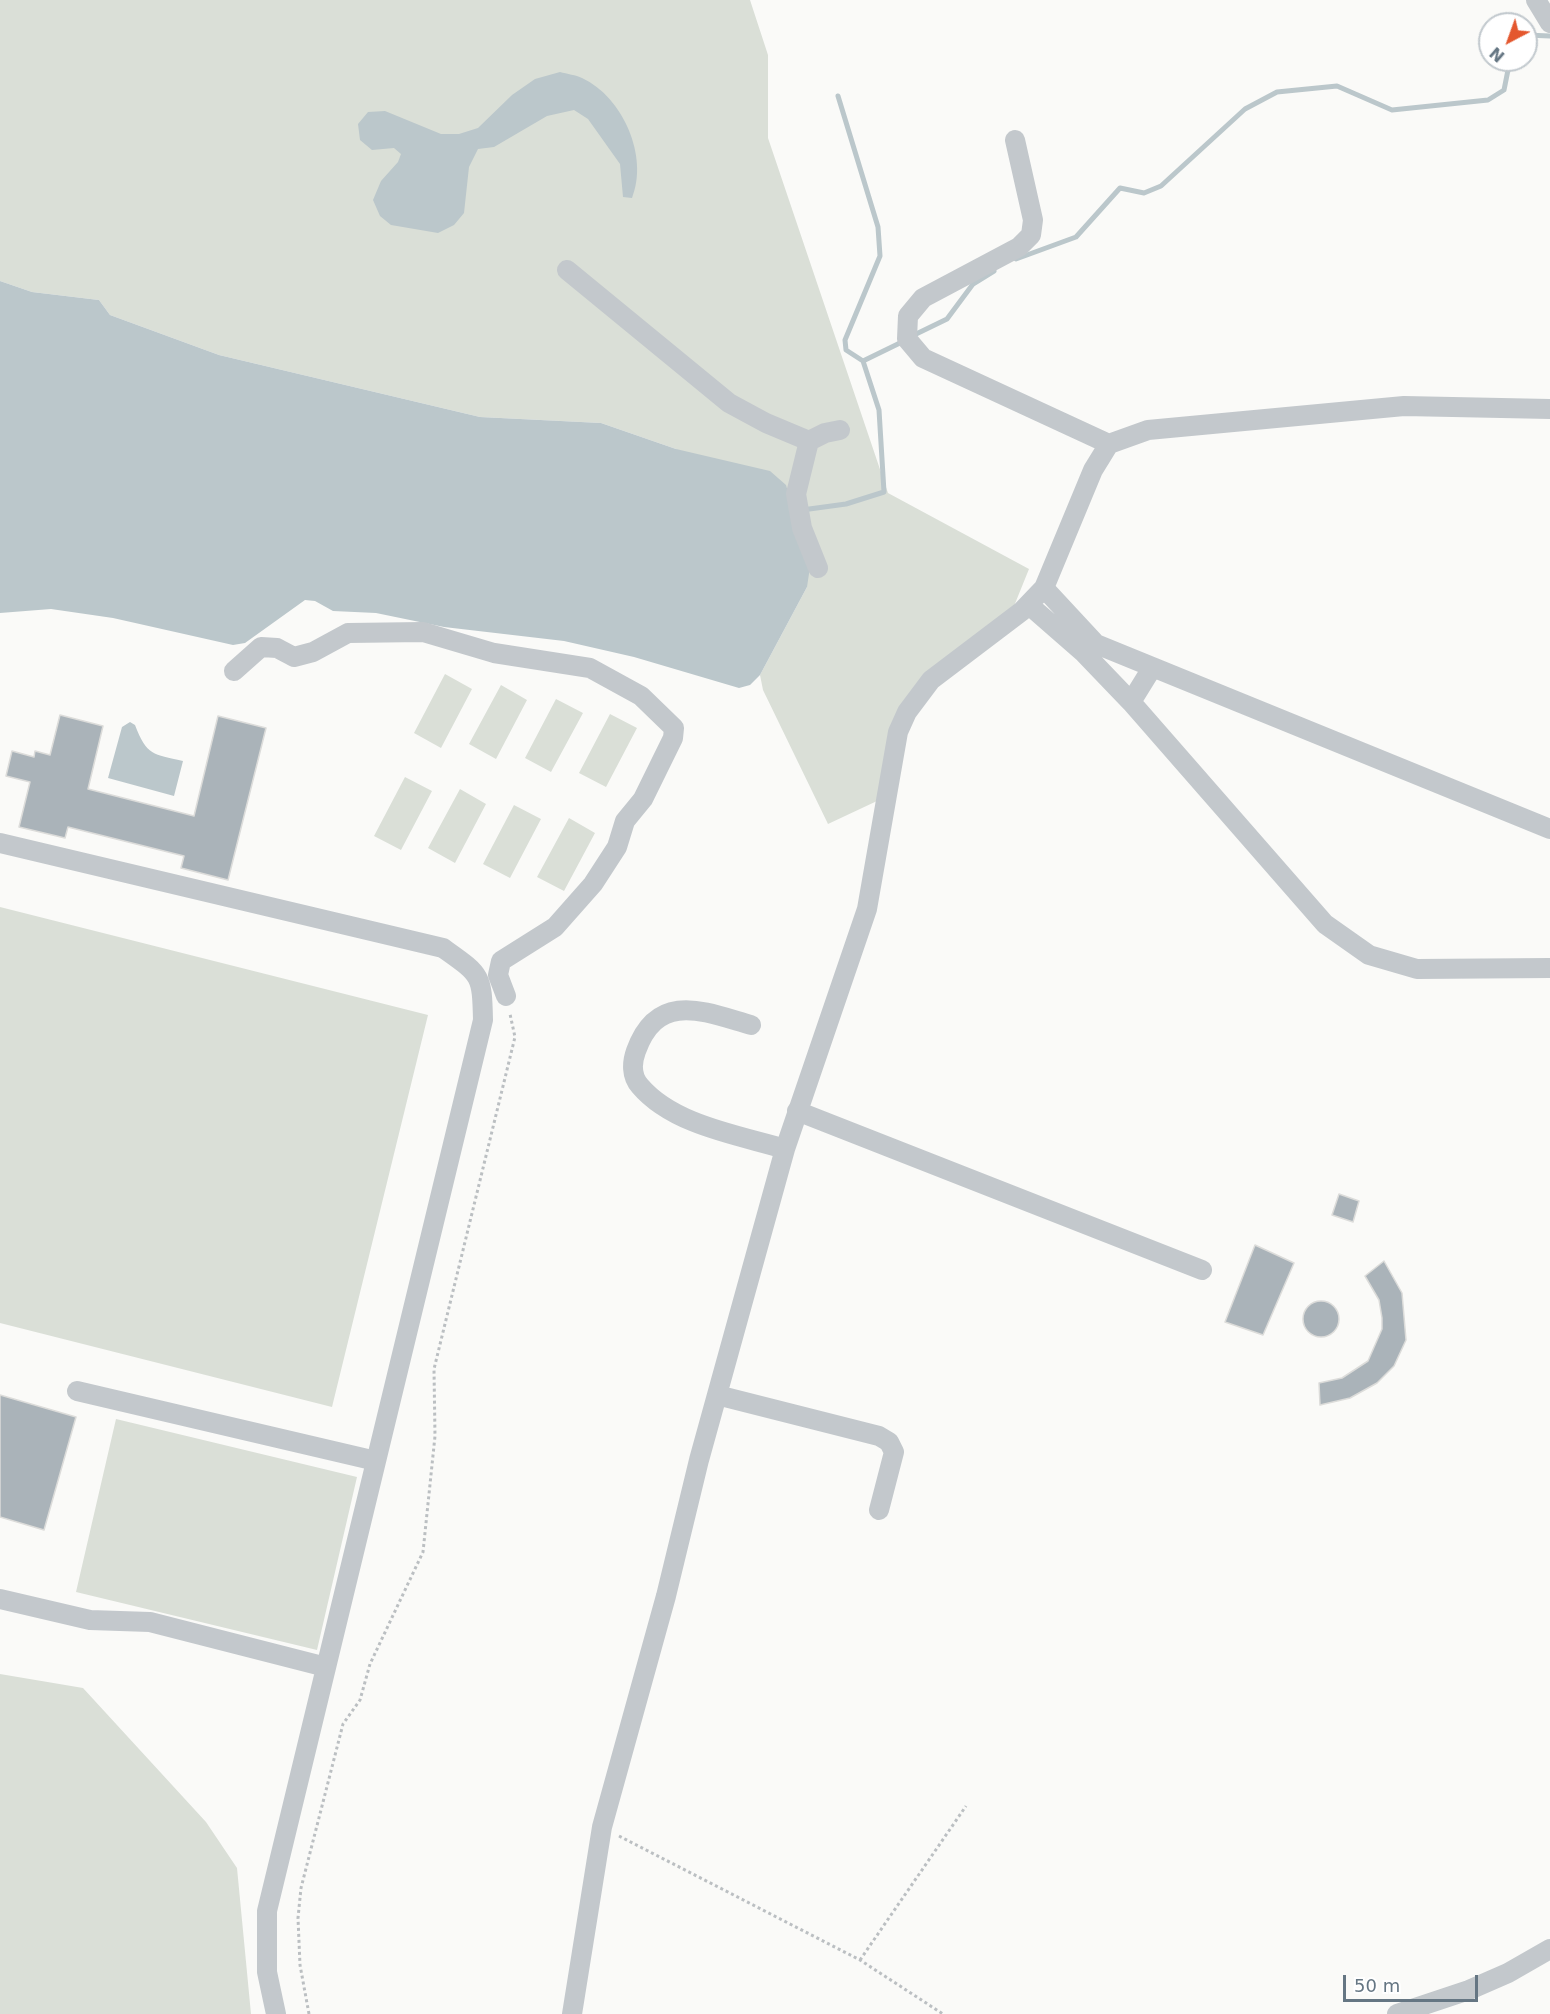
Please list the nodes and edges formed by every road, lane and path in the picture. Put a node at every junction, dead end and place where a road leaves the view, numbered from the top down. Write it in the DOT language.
graph roads {
  1 [pos="1536,0"];
  2 [pos="1550,23"];
  3 [pos="1015,140"];
  4 [pos="567,270"];
  5 [pos="1550,409"];
  6 [pos="840,430"];
  7 [pos="809,441"];
  8 [pos="1109,444"];
  9 [pos="818,568"];
  10 [pos="1044,588"];
  11 [pos="1029,605"];
  12 [pos="1090,649"];
  13 [pos="1152,668"];
  14 [pos="234,671"];
  15 [pos="1131,702"];
  16 [pos="1550,829"];
  17 [pos="0,843"];
  18 [pos="1550,968"];
  19 [pos="506,996"];
  20 [pos="751,1025"];
  21 [pos="797,1111"];
  22 [pos="785,1149"];
  23 [pos="1202,1270"];
  24 [pos="77,1391"];
  25 [pos="717,1395"];
  26 [pos="376,1461"];
  27 [pos="879,1510"];
  28 [pos="0,1599"];
  29 [pos="326,1667"];
  30 [pos="966,1806"];
  31 [pos="602,1827"];
  32 [pos="1550,1949"];
  33 [pos="860,1960"];
  34 [pos="276,2014"];
  35 [pos="309,2014"];
  36 [pos="572,2014"];
  37 [pos="943,2014"];
  38 [pos="1397,2014"];
  1 -- 2 [label="street"];
  3 -- 8 [label="street"];
  4 -- 7 [label="street"];
  5 -- 8 [label="street"];
  6 -- 7 [label="street"];
  7 -- 9 [label="street"];
  8 -- 10 [label="street"];
  10 -- 11 [label="street"];
  10 -- 12 [label="street"];
  11 -- 12 [label="street"];
  11 -- 21 [label="street"];
  12 -- 13 [label="street"];
  12 -- 15 [label="street"];
  13 -- 15 [label="street"];
  13 -- 16 [label="street"];
  14 -- 19 [label="street"];
  15 -- 18 [label="street"];
  17 -- 26 [label="street"];
  19 -- 35 [label="path"];
  20 -- 22 [label="street"];
  21 -- 22 [label="street"];
  21 -- 23 [label="street"];
  22 -- 25 [label="street"];
  24 -- 26 [label="street"];
  25 -- 27 [label="street"];
  25 -- 31 [label="street"];
  26 -- 29 [label="street"];
  28 -- 29 [label="street"];
  29 -- 34 [label="street"];
  30 -- 33 [label="path"];
  31 -- 33 [label="path"];
  31 -- 36 [label="street"];
  32 -- 38 [label="street"];
  33 -- 37 [label="path"];
}
